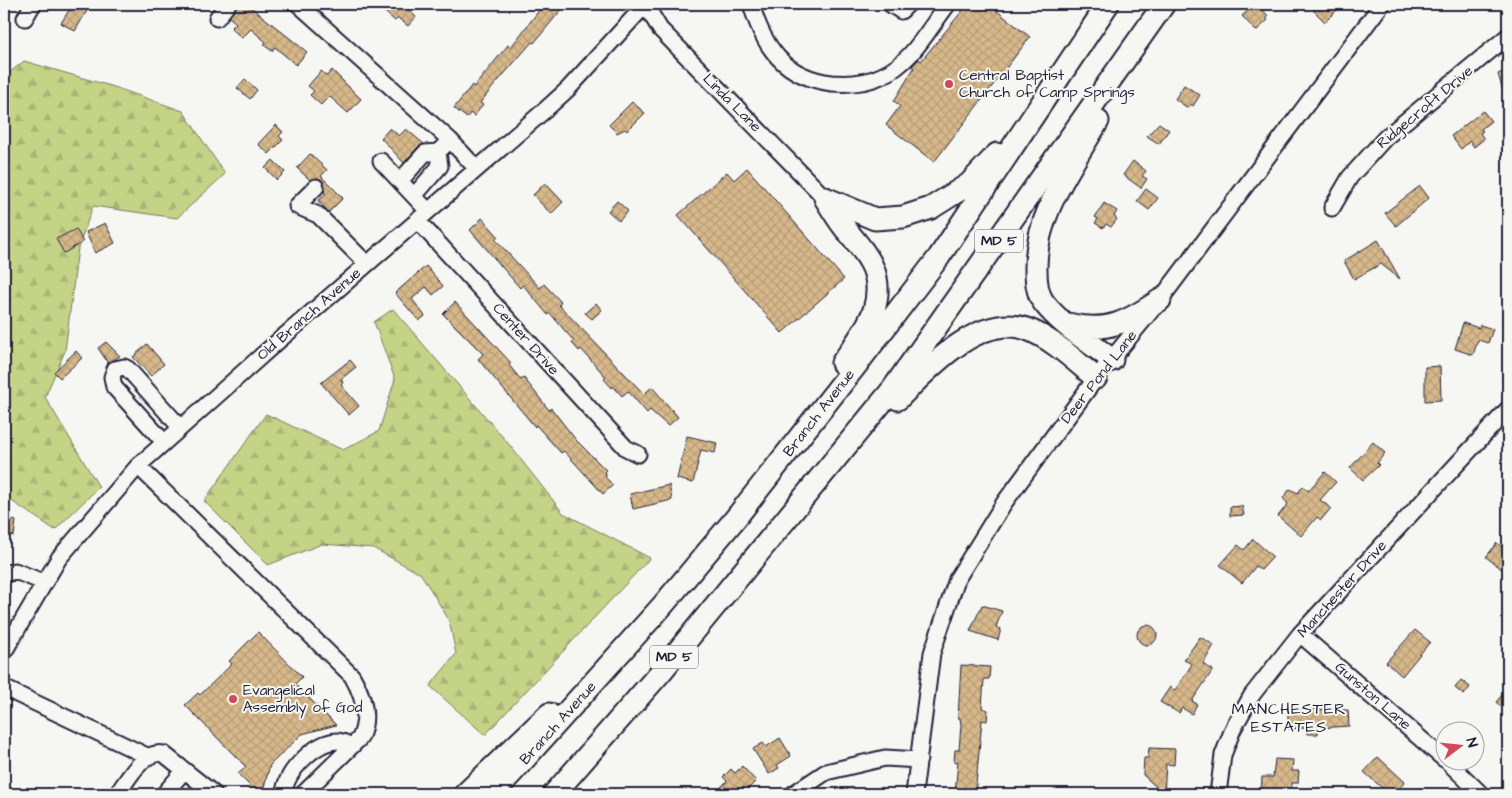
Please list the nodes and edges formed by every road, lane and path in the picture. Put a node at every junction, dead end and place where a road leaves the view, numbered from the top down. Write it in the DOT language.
graph roads {
  1 [pos="33,4"];
  2 [pos="228,4"];
  3 [pos="298,4"];
  4 [pos="645,4"];
  5 [pos="751,4"];
  6 [pos="890,4"];
  7 [pos="908,4"];
  8 [pos="948,4"];
  9 [pos="1108,4"];
  10 [pos="1165,4"];
  11 [pos="1382,4"];
  12 [pos="24,18"];
  13 [pos="217,18"];
  14 [pos="1508,36"];
  15 [pos="1086,38"];
  16 [pos="450,140"];
  17 [pos="438,152"];
  18 [pos="381,161"];
  19 [pos="478,169"];
  20 [pos="400,181"];
  21 [pos="316,187"];
  22 [pos="414,196"];
  23 [pos="825,198"];
  24 [pos="1332,208"];
  25 [pos="423,216"];
  26 [pos="366,264"];
  27 [pos="1160,300"];
  28 [pos="1065,323"];
  29 [pos="1112,360"];
  30 [pos="1096,378"];
  31 [pos="1508,409"];
  32 [pos="180,427"];
  33 [pos="164,442"];
  34 [pos="638,454"];
  35 [pos="786,454"];
  36 [pos="138,466"];
  37 [pos="825,471"];
  38 [pos="4,574"];
  39 [pos="43,582"];
  40 [pos="663,605"];
  41 [pos="1300,634"];
  42 [pos="4,652"];
  43 [pos="4,688"];
  44 [pos="352,746"];
  45 [pos="1434,750"];
  46 [pos="147,756"];
  47 [pos="919,760"];
  48 [pos="1456,770"];
  49 [pos="184,771"];
  50 [pos="211,793"];
  51 [pos="117,794"];
  52 [pos="164,794"];
  53 [pos="284,794"];
  54 [pos="303,794"];
  55 [pos="465,794"];
  56 [pos="493,794"];
  57 [pos="554,794"];
  58 [pos="793,794"];
  59 [pos="914,794"];
  60 [pos="1218,794"];
  61 [pos="1482,794"];
  1 -- 12 [label="street"];
  2 -- 13 [label="street"];
  3 -- 16 [label="street"];
  4 -- 19 [label="street, Old Branch Avenue"];
  4 -- 23 [label="street, Linda Lane"];
  5 -- 8 [label="street"];
  6 -- 7 [label="street"];
  9 -- 15 [label="highway, Branch Avenue / MD 5"];
  10 -- 28 [label="highway"];
  10 -- 37 [label="highway, MD 5"];
  11 -- 27 [label="street, Deer Pond Lane"];
  14 -- 24 [label="street, Ridgecroft Drive"];
  15 -- 23 [label="highway"];
  15 -- 35 [label="highway, Branch Avenue / MD 5"];
  16 -- 17 [label="street"];
  16 -- 19 [label="street"];
  17 -- 20 [label="street"];
  17 -- 22 [label="street"];
  18 -- 20 [label="street, Center Drive"];
  19 -- 25 [label="street, Old Branch Avenue"];
  20 -- 22 [label="street, Center Drive"];
  21 -- 26 [label="street"];
  22 -- 25 [label="street, Center Drive"];
  23 -- 35 [label="highway"];
  25 -- 26 [label="street, Old Branch Avenue"];
  25 -- 34 [label="street, Center Drive"];
  26 -- 32 [label="street, Old Branch Avenue"];
  27 -- 28 [label="highway"];
  27 -- 29 [label="street, Deer Pond Lane"];
  28 -- 29 [label="highway"];
  29 -- 30 [label="street, Deer Pond Lane"];
  30 -- 37 [label="highway"];
  30 -- 47 [label="street, Deer Pond Lane"];
  31 -- 41 [label="street, Manchester Drive"];
  32 -- 33 [label="street, Old Branch Avenue"];
  32 -- 33 [label="street"];
  33 -- 36 [label="street, Old Branch Avenue"];
  35 -- 40 [label="highway, Branch Avenue / MD 5"];
  36 -- 39 [label="street, Old Branch Avenue"];
  36 -- 44 [label="street"];
  37 -- 57 [label="highway, MD 5"];
  38 -- 39 [label="street"];
  39 -- 42 [label="street, Old Branch Avenue"];
  40 -- 55 [label="highway"];
  40 -- 56 [label="highway, Branch Avenue / MD 5"];
  41 -- 45 [label="street, Gunston Lane"];
  41 -- 60 [label="street, Manchester Drive"];
  43 -- 46 [label="street"];
  44 -- 53 [label="street"];
  44 -- 54 [label="street"];
  46 -- 49 [label="street"];
  46 -- 51 [label="street"];
  47 -- 58 [label="street"];
  47 -- 59 [label="street, Deer Pond Lane"];
  48 -- 61 [label="street, Gunston Lane"];
  49 -- 50 [label="street"];
  49 -- 52 [label="street"];
}
